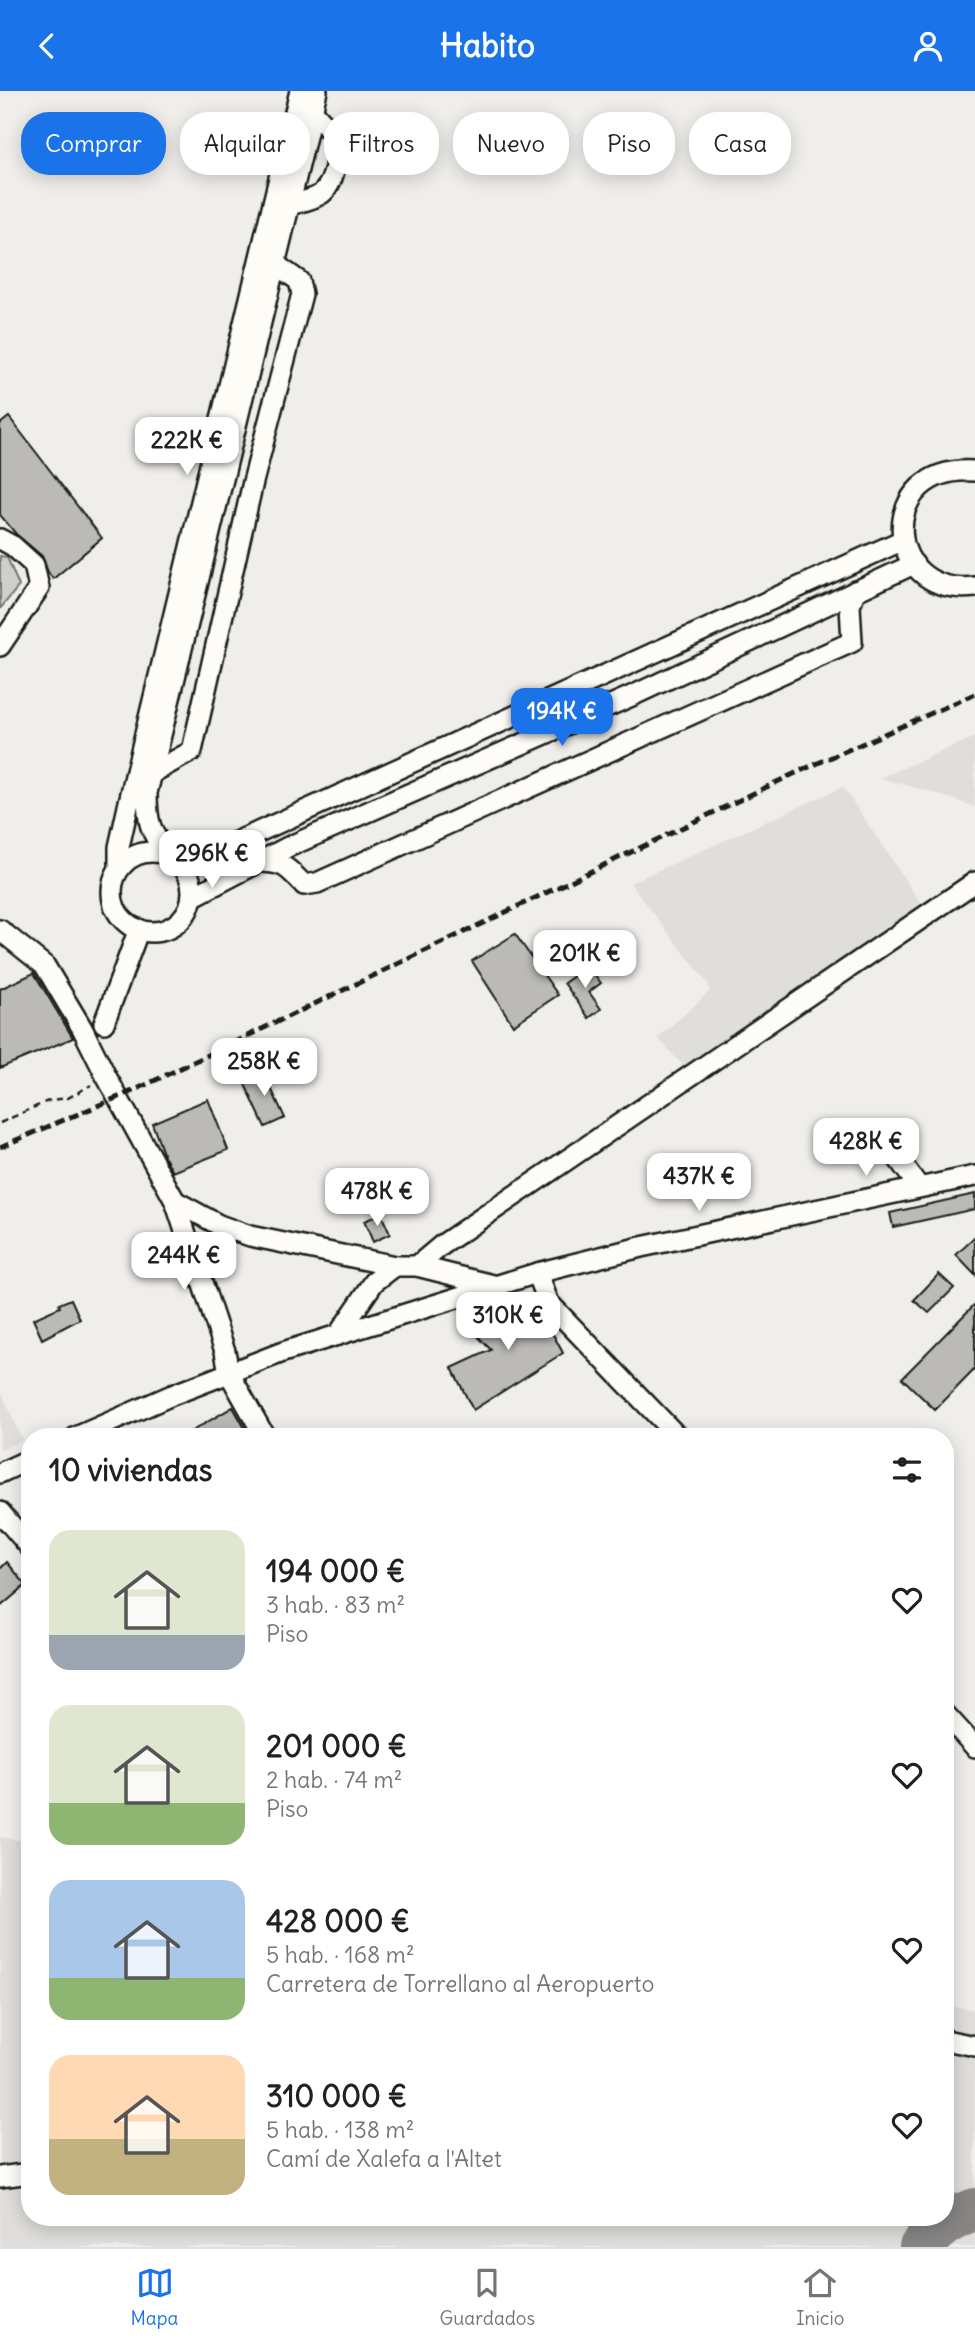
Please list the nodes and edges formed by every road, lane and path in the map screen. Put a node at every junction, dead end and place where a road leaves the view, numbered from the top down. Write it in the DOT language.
graph roads {
  1 [pos="300,91"];
  2 [pos="314,101"];
  3 [pos="289,205"];
  4 [pos="275,264"];
  5 [pos="975,471"];
  6 [pos="0,539"];
  7 [pos="902,540"];
  8 [pos="914,564"];
  9 [pos="975,587"];
  10 [pos="855,591"];
  11 [pos="0,646"];
  12 [pos="152,773"];
  13 [pos="175,860"];
  14 [pos="258,862"];
  15 [pos="119,868"];
  16 [pos="975,882"];
  17 [pos="192,897"];
  18 [pos="139,929"];
  19 [pos="0,930"];
  20 [pos="104,1023"];
  21 [pos="106,1076"];
  22 [pos="0,1123"];
  23 [pos="894,1153"];
  24 [pos="975,1176"];
  25 [pos="919,1187"];
  26 [pos="175,1201"];
  27 [pos="395,1266"];
  28 [pos="417,1266"];
  29 [pos="537,1273"];
  30 [pos="494,1286"];
  31 [pos="338,1335"];
  32 [pos="229,1373"];
  33 [pos="96,1428"];
  34 [pos="260,1428"];
  35 [pos="669,1428"];
  36 [pos="21,1463"];
  37 [pos="0,1473"];
  38 [pos="0,1512"];
  39 [pos="21,1536"];
  40 [pos="954,1724"];
  41 [pos="975,1748"];
  42 [pos="954,2042"];
  43 [pos="975,2046"];
  44 [pos="21,2174"];
  45 [pos="0,2177"];
  1 -- 15 [label="street"];
  2 -- 3 [label="street"];
  2 -- 3 [label="street"];
  3 -- 4 [label="street"];
  4 -- 12 [label="street"];
  4 -- 12 [label="street"];
  5 -- 7 [label="street"];
  6 -- 11 [label="street"];
  7 -- 8 [label="street"];
  7 -- 13 [label="street"];
  8 -- 9 [label="street"];
  8 -- 10 [label="street"];
  10 -- 14 [label="street"];
  10 -- 14 [label="street"];
  12 -- 13 [label="street"];
  13 -- 15 [label="street"];
  13 -- 17 [label="street"];
  14 -- 17 [label="street"];
  15 -- 18 [label="street"];
  16 -- 28 [label="street"];
  17 -- 18 [label="street"];
  18 -- 20 [label="street"];
  19 -- 21 [label="street"];
  21 -- 22 [label="path"];
  21 -- 26 [label="street"];
  23 -- 25 [label="street"];
  24 -- 25 [label="street"];
  25 -- 29 [label="street"];
  26 -- 27 [label="street"];
  26 -- 32 [label="street"];
  27 -- 28 [label="street"];
  27 -- 31 [label="street"];
  28 -- 30 [label="street"];
  29 -- 30 [label="street"];
  29 -- 35 [label="street"];
  30 -- 31 [label="street"];
  31 -- 32 [label="street"];
  32 -- 33 [label="street"];
  32 -- 34 [label="street"];
  36 -- 37 [label="street"];
  38 -- 39 [label="street"];
  40 -- 41 [label="street"];
  42 -- 43 [label="street"];
  44 -- 45 [label="street"];
}
